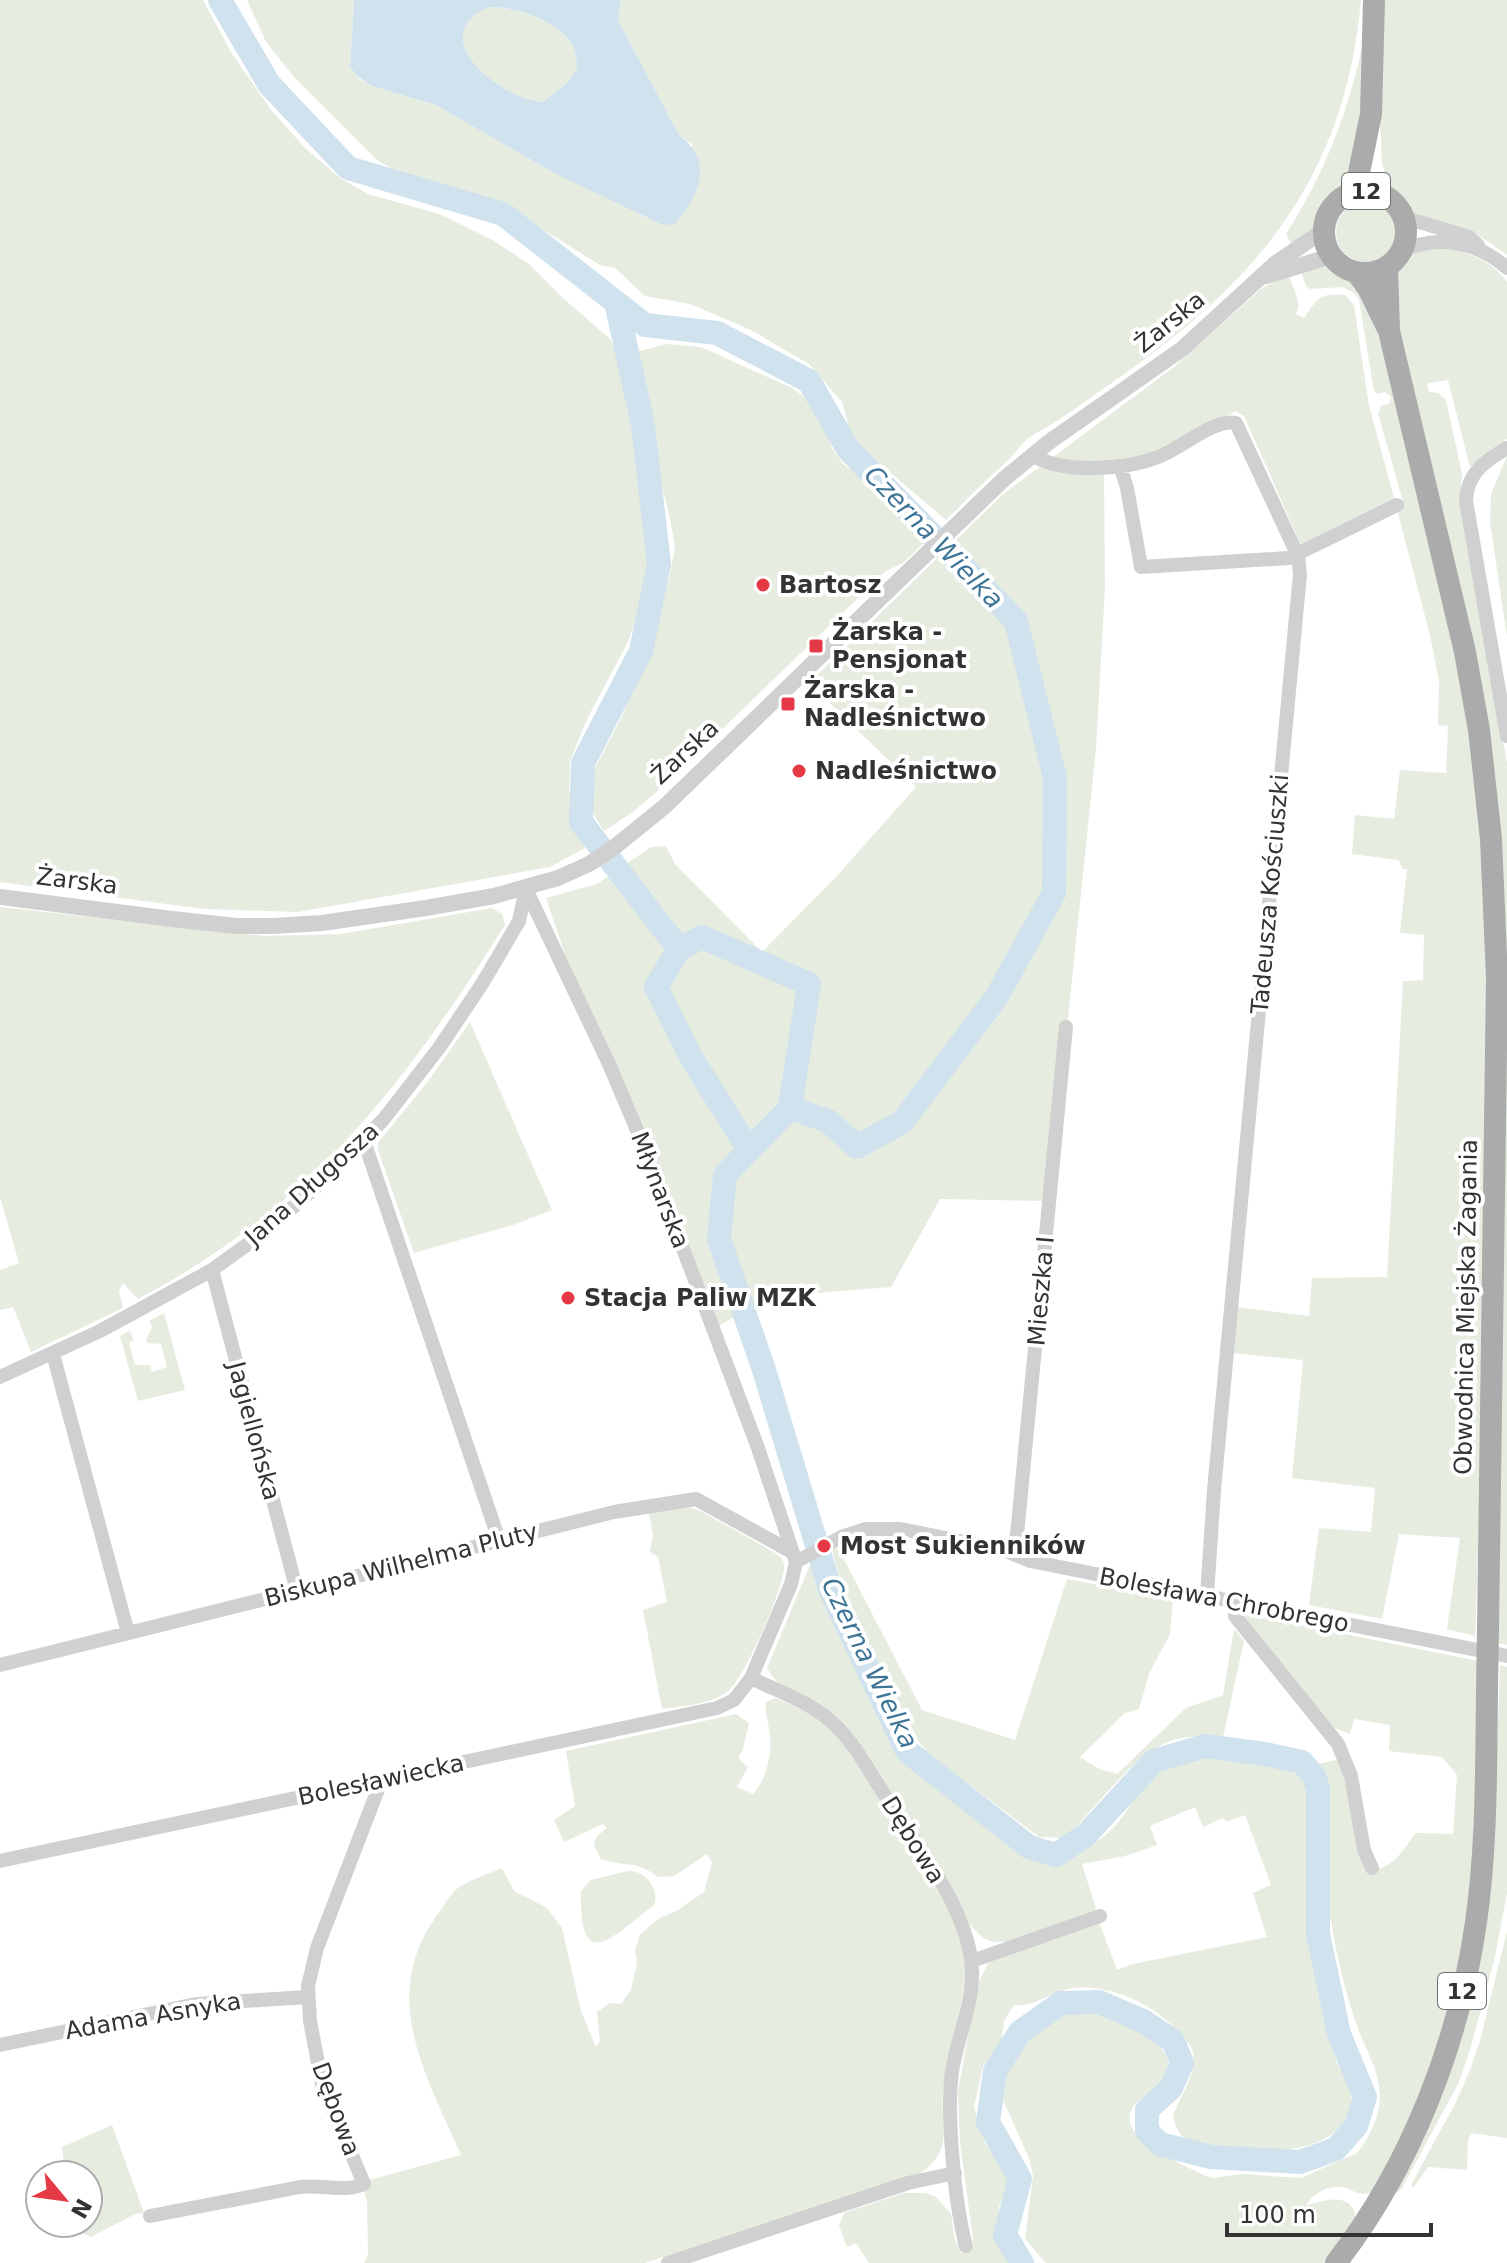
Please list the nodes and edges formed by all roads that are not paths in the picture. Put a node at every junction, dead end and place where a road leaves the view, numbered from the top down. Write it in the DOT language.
graph roads {
  1 [pos="1374,0"];
  2 [pos="1371,114"];
  3 [pos="1355,192"];
  4 [pos="1384,195"];
  5 [pos="1403,217"];
  6 [pos="1323,231"];
  7 [pos="1484,250"];
  8 [pos="1331,256"];
  9 [pos="1394,259"];
  10 [pos="1507,268"];
  11 [pos="1357,273"];
  12 [pos="1260,278"];
  13 [pos="1389,331"];
  14 [pos="1507,448"];
  15 [pos="1032,455"];
  16 [pos="1120,466"];
  17 [pos="1397,505"];
  18 [pos="1298,556"];
  19 [pos="1507,736"];
  20 [pos="526,889"];
  21 [pos="0,897"];
  22 [pos="1066,1027"];
  23 [pos="364,1141"];
  24 [pos="212,1270"];
  25 [pos="53,1354"];
  26 [pos="0,1377"];
  27 [pos="499,1540"];
  28 [pos="1015,1555"];
  29 [pos="798,1557"];
  30 [pos="297,1591"];
  31 [pos="1207,1596"];
  32 [pos="1235,1601"];
  33 [pos="128,1633"];
  34 [pos="1507,1656"];
  35 [pos="0,1665"];
  36 [pos="751,1678"];
  37 [pos="382,1779"];
  38 [pos="0,1861"];
  39 [pos="1372,1868"];
  40 [pos="1100,1916"];
  41 [pos="972,1961"];
  42 [pos="308,1997"];
  43 [pos="0,2045"];
  44 [pos="955,2173"];
  45 [pos="150,2216"];
  46 [pos="966,2246"];
  47 [pos="668,2263"];
  48 [pos="1336,2263"];
  1 -- 2 [label="main road, 12"];
  2 -- 3 [label="main road, 12"];
  2 -- 4 [label="main road"];
  3 -- 4 [label="main road, 12"];
  3 -- 6 [label="main road, 12"];
  4 -- 5 [label="main road, 12"];
  5 -- 7 [label="street"];
  5 -- 9 [label="main road, 12"];
  6 -- 8 [label="main road, 12"];
  6 -- 12 [label="street, Żarska"];
  7 -- 9 [label="street"];
  7 -- 10 [label="street"];
  8 -- 11 [label="main road, 12"];
  8 -- 12 [label="street, Żarska"];
  9 -- 11 [label="main road"];
  9 -- 13 [label="main road, Obwodnica Miejska Żagania / 12"];
  11 -- 13 [label="main road, Obwodnica Miejska Żagania / 12"];
  12 -- 15 [label="street, Żarska"];
  13 -- 48 [label="main road, Obwodnica Miejska Żagania / 12, bridge"];
  14 -- 19 [label="street"];
  15 -- 16 [label="street, Tadeusza Kościuszki"];
  15 -- 20 [label="street, Żarska"];
  16 -- 18 [label="street"];
  16 -- 18 [label="street, Tadeusza Kościuszki"];
  17 -- 18 [label="street"];
  18 -- 31 [label="street, Tadeusza Kościuszki"];
  20 -- 21 [label="street, Żarska"];
  20 -- 23 [label="street, Jana Długosza"];
  20 -- 29 [label="street, Młynarska"];
  22 -- 28 [label="street, Mieszka I"];
  23 -- 24 [label="street, Jana Długosza"];
  23 -- 27 [label="street"];
  24 -- 25 [label="street, Jana Długosza"];
  24 -- 30 [label="street, Jagiellońska"];
  25 -- 26 [label="street, Jana Długosza"];
  25 -- 33 [label="street"];
  27 -- 29 [label="street, Biskupa Wilhelma Pluty"];
  27 -- 30 [label="street, Biskupa Wilhelma Pluty"];
  28 -- 29 [label="street, Bolesława Chrobrego"];
  28 -- 31 [label="street, Bolesława Chrobrego"];
  29 -- 36 [label="street"];
  30 -- 33 [label="street, Biskupa Wilhelma Pluty"];
  31 -- 32 [label="street, Bolesława Chrobrego"];
  32 -- 34 [label="street, Bolesława Chrobrego"];
  32 -- 39 [label="street"];
  33 -- 35 [label="street, Biskupa Wilhelma Pluty"];
  36 -- 37 [label="street, Bolesławiecka"];
  36 -- 41 [label="street, Dębowa"];
  37 -- 38 [label="street, Bolesławiecka"];
  37 -- 42 [label="street, Dębowa"];
  40 -- 41 [label="street"];
  41 -- 44 [label="street, Dębowa"];
  42 -- 43 [label="street, Adama Asnyka"];
  42 -- 45 [label="street, Dębowa"];
  44 -- 46 [label="street, Dębowa"];
  44 -- 47 [label="street"];
}
